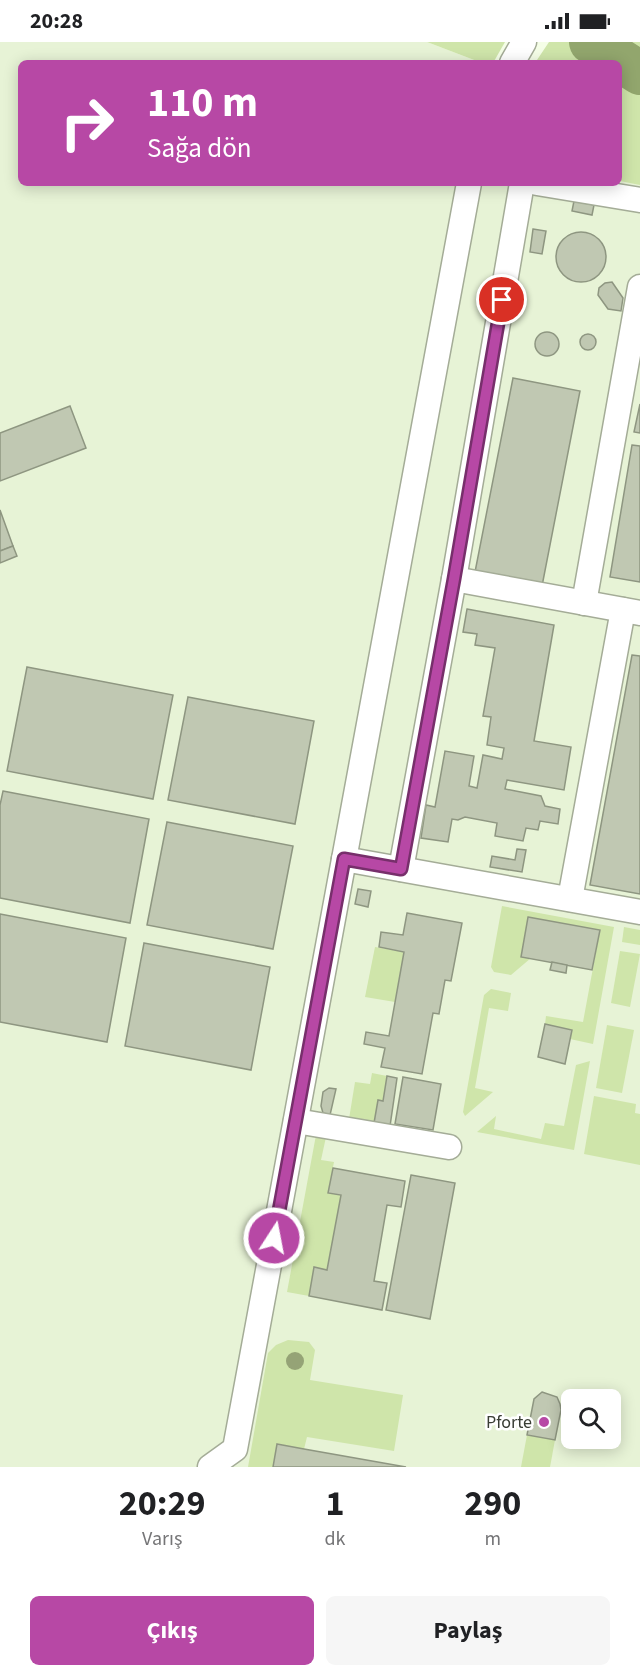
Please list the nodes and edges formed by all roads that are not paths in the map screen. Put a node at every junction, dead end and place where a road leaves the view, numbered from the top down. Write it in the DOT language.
graph roads {
  1 [pos="524,42"];
  2 [pos="514,60"];
  3 [pos="468,186"];
  4 [pos="521,186"];
  5 [pos="555,186"];
  6 [pos="640,200"];
  7 [pos="640,287"];
  8 [pos="454,579"];
  9 [pos="584,603"];
  10 [pos="631,611"];
  11 [pos="344,859"];
  12 [pos="401,869"];
  13 [pos="570,899"];
  14 [pos="640,912"];
  15 [pos="296,1121"];
  16 [pos="449,1147"];
  17 [pos="210,1467"];
  1 -- 2 [label="lane"];
  3 -- 11 [label="lane"];
  4 -- 8 [label="lane"];
  5 -- 6 [label="lane"];
  7 -- 9 [label="lane"];
  8 -- 9 [label="lane"];
  8 -- 12 [label="lane"];
  9 -- 10 [label="lane"];
  10 -- 13 [label="lane"];
  11 -- 12 [label="lane"];
  11 -- 15 [label="lane"];
  12 -- 13 [label="lane"];
  13 -- 14 [label="lane"];
  15 -- 16 [label="lane"];
  15 -- 17 [label="lane"];
}
